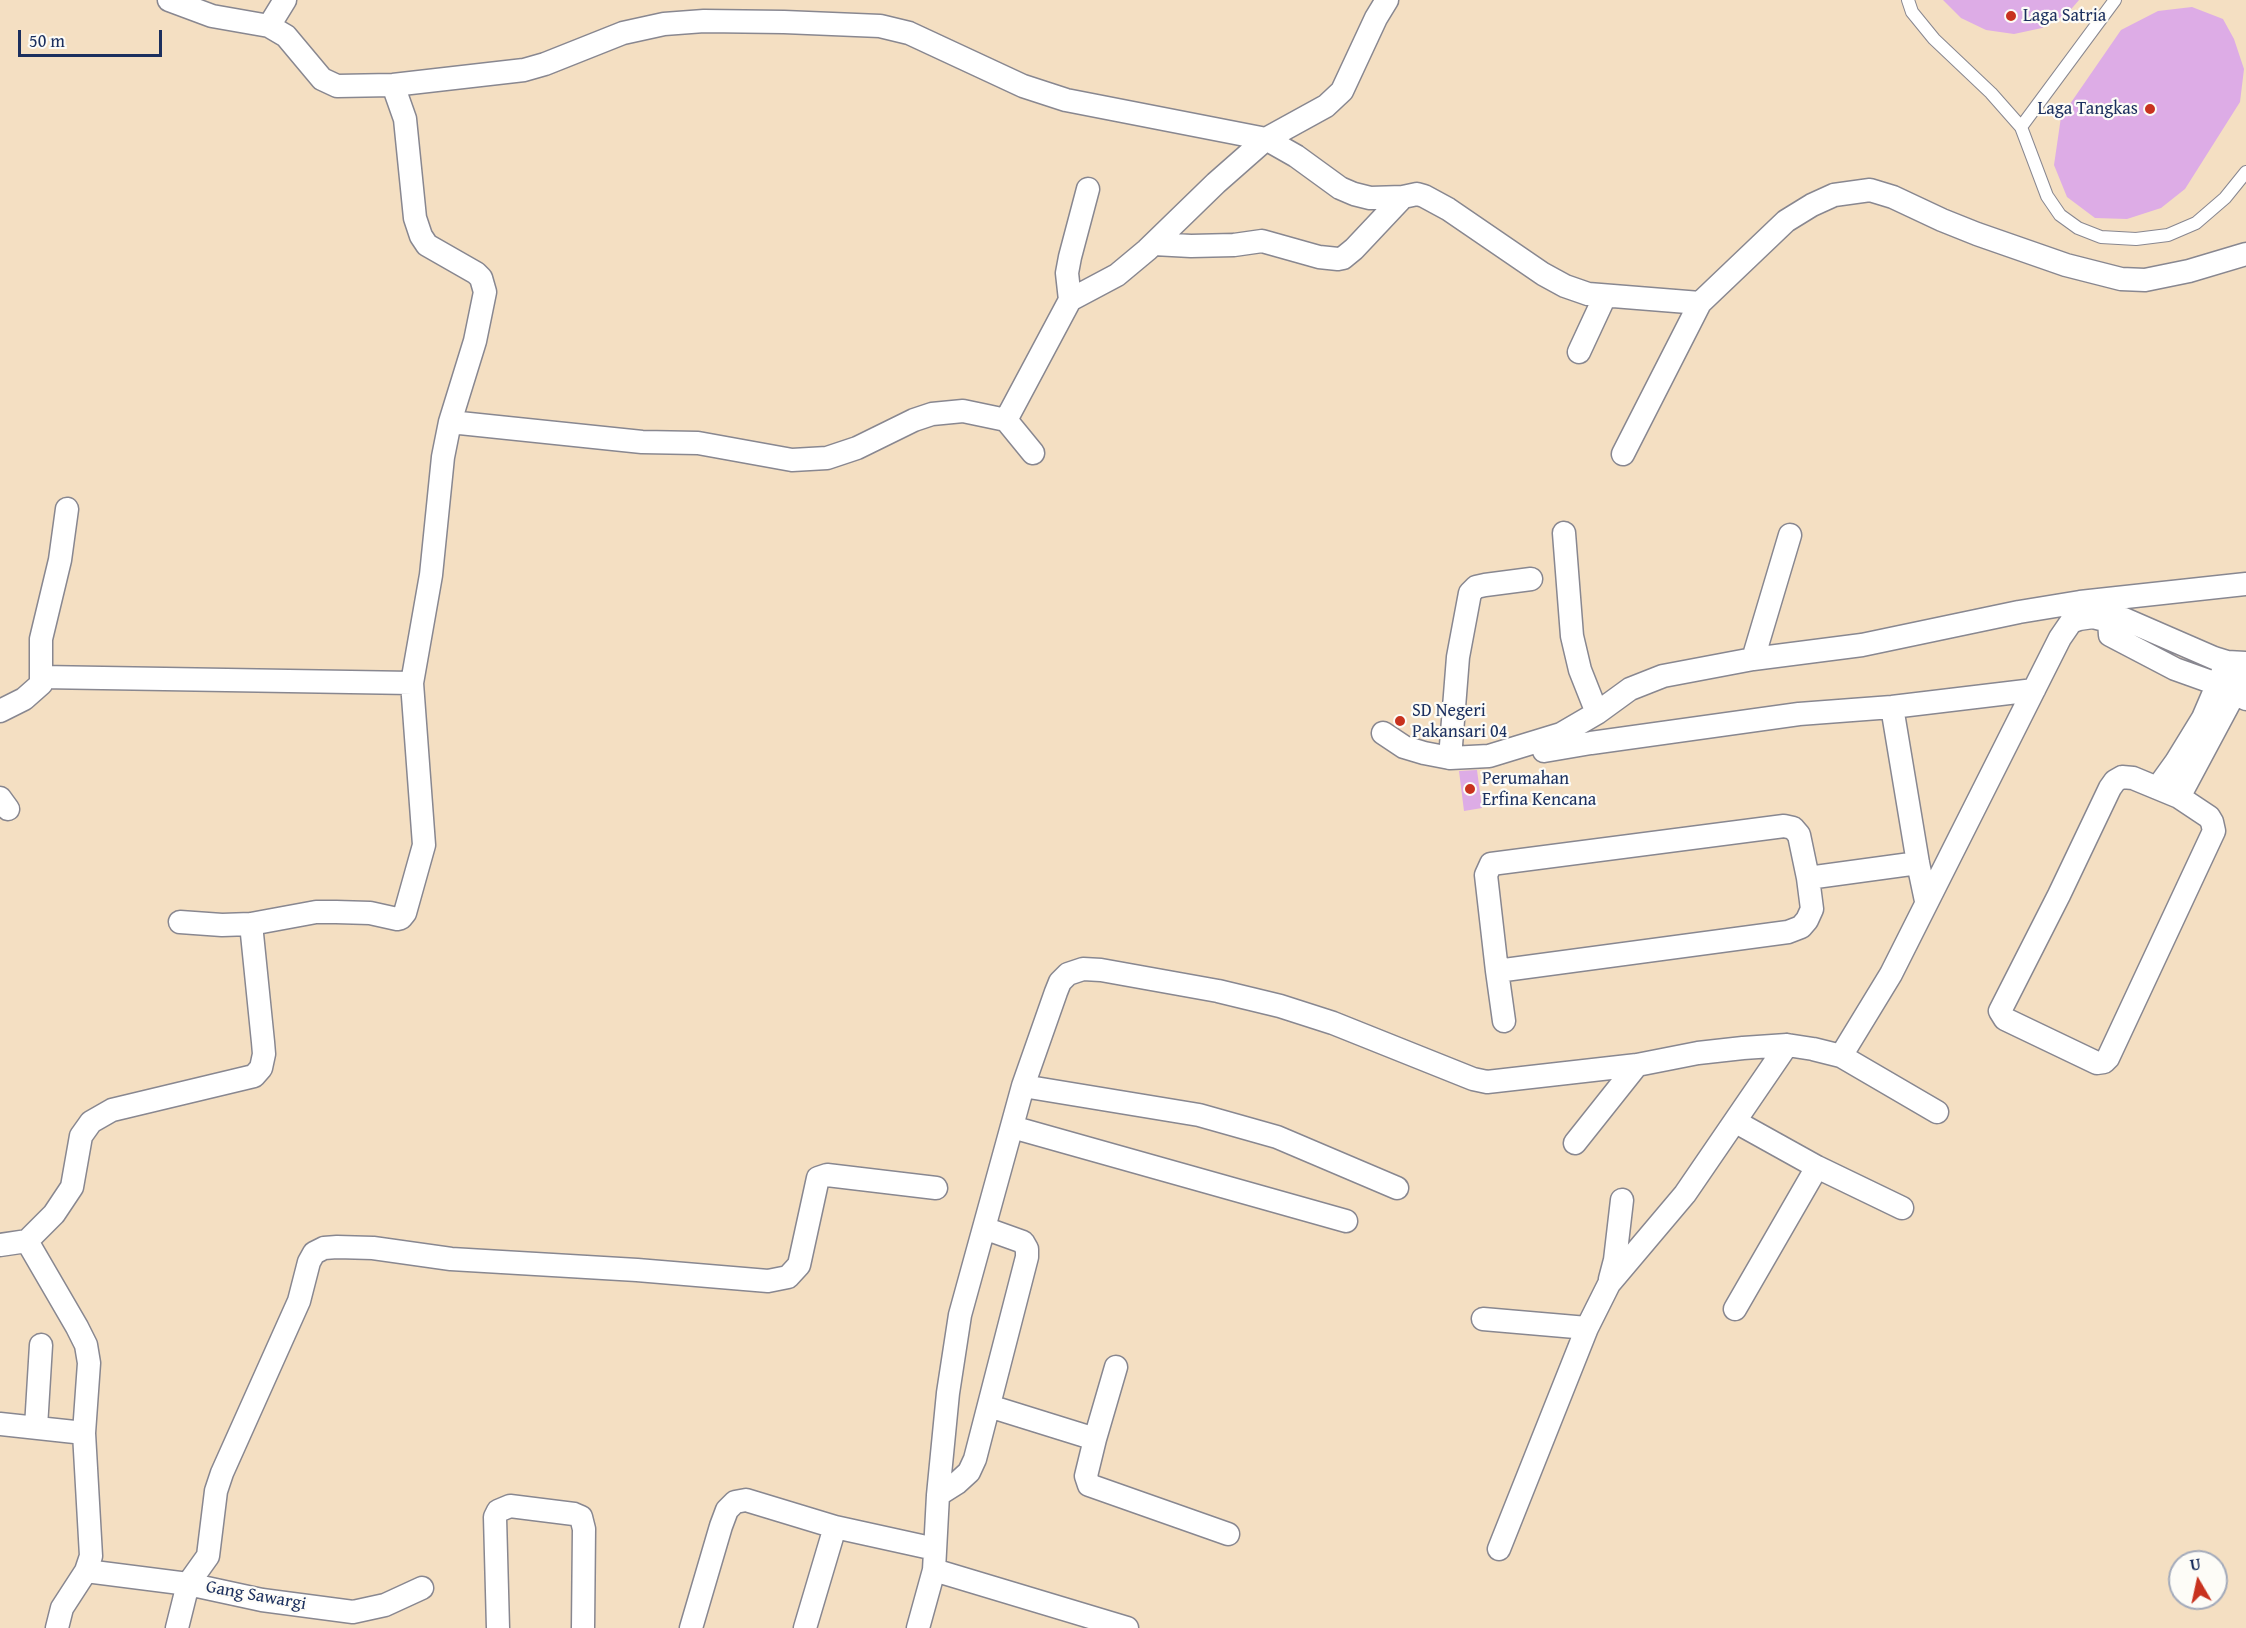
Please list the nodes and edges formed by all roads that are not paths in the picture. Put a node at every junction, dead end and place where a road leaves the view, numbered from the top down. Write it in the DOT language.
graph roads {
  1 [pos="169,0"];
  2 [pos="285,0"];
  3 [pos="1387,0"];
  4 [pos="1908,0"];
  5 [pos="2115,0"];
  6 [pos="269,26"];
  7 [pos="393,85"];
  8 [pos="2021,127"];
  9 [pos="1266,139"];
  10 [pos="2246,172"];
  11 [pos="1088,189"];
  12 [pos="1403,197"];
  13 [pos="1154,244"];
  14 [pos="2243,249"];
  15 [pos="1605,296"];
  16 [pos="1070,300"];
  17 [pos="1700,303"];
  18 [pos="1579,352"];
  19 [pos="1006,420"];
  20 [pos="450,422"];
  21 [pos="1033,453"];
  22 [pos="1623,454"];
  23 [pos="67,509"];
  24 [pos="1564,533"];
  25 [pos="1790,534"];
  26 [pos="1531,579"];
  27 [pos="2246,584"];
  28 [pos="2109,621"];
  29 [pos="1753,659"];
  30 [pos="2240,664"];
  31 [pos="41,677"];
  32 [pos="412,683"];
  33 [pos="2034,690"];
  34 [pos="2233,692"];
  35 [pos="1892,706"];
  36 [pos="0,711"];
  37 [pos="1598,713"];
  38 [pos="1383,733"];
  39 [pos="1451,763"];
  40 [pos="2157,787"];
  41 [pos="2179,797"];
  42 [pos="1918,863"];
  43 [pos="1808,878"];
  44 [pos="1926,901"];
  45 [pos="180,922"];
  46 [pos="251,924"];
  47 [pos="1497,971"];
  48 [pos="1504,1021"];
  49 [pos="1787,1046"];
  50 [pos="1841,1056"];
  51 [pos="1637,1065"];
  52 [pos="1023,1086"];
  53 [pos="1937,1112"];
  54 [pos="1736,1122"];
  55 [pos="1012,1126"];
  56 [pos="1575,1143"];
  57 [pos="1817,1167"];
  58 [pos="936,1188"];
  59 [pos="1396,1188"];
  60 [pos="1622,1200"];
  61 [pos="1902,1208"];
  62 [pos="1346,1221"];
  63 [pos="984,1228"];
  64 [pos="27,1241"];
  65 [pos="0,1245"];
  66 [pos="1609,1284"];
  67 [pos="1735,1308"];
  68 [pos="1483,1319"];
  69 [pos="1587,1328"];
  70 [pos="41,1345"];
  71 [pos="1116,1367"];
  72 [pos="989,1406"];
  73 [pos="0,1424"];
  74 [pos="36,1427"];
  75 [pos="84,1433"];
  76 [pos="1095,1438"];
  77 [pos="938,1495"];
  78 [pos="835,1527"];
  79 [pos="1228,1534"];
  80 [pos="1499,1549"];
  81 [pos="935,1560"];
  82 [pos="86,1571"];
  83 [pos="188,1584"];
  84 [pos="422,1588"];
  85 [pos="57,1628"];
  86 [pos="177,1628"];
  87 [pos="498,1628"];
  88 [pos="583,1628"];
  89 [pos="692,1628"];
  90 [pos="805,1628"];
  91 [pos="918,1628"];
  92 [pos="1127,1628"];
  1 -- 6 [label="street"];
  2 -- 6 [label="street"];
  3 -- 9 [label="street"];
  4 -- 8 [label="lane"];
  5 -- 8 [label="lane"];
  6 -- 7 [label="street"];
  7 -- 9 [label="street"];
  7 -- 20 [label="street"];
  8 -- 10 [label="lane"];
  9 -- 12 [label="street"];
  9 -- 13 [label="street"];
  11 -- 16 [label="street"];
  12 -- 13 [label="street"];
  12 -- 15 [label="street"];
  13 -- 16 [label="street"];
  14 -- 17 [label="street"];
  15 -- 17 [label="street"];
  15 -- 18 [label="street"];
  16 -- 19 [label="street"];
  17 -- 22 [label="street"];
  19 -- 20 [label="street"];
  19 -- 21 [label="street"];
  20 -- 32 [label="street"];
  23 -- 31 [label="street"];
  24 -- 37 [label="street"];
  25 -- 29 [label="street"];
  26 -- 39 [label="street"];
  27 -- 29 [label="street"];
  28 -- 30 [label="street"];
  28 -- 33 [label="street"];
  28 -- 34 [label="street"];
  29 -- 37 [label="street"];
  30 -- 34 [label="street"];
  31 -- 32 [label="street"];
  31 -- 36 [label="street"];
  32 -- 46 [label="street"];
  33 -- 35 [label="street"];
  33 -- 44 [label="street"];
  34 -- 40 [label="street"];
  34 -- 41 [label="street"];
  35 -- 39 [label="street"];
  35 -- 42 [label="street"];
  37 -- 39 [label="street"];
  38 -- 39 [label="street"];
  40 -- 41 [label="street"];
  40 -- 41 [label="street"];
  42 -- 43 [label="street"];
  42 -- 44 [label="street"];
  43 -- 47 [label="street"];
  43 -- 47 [label="street"];
  44 -- 50 [label="street"];
  45 -- 46 [label="street"];
  46 -- 64 [label="street"];
  47 -- 48 [label="street"];
  49 -- 50 [label="street"];
  49 -- 51 [label="street"];
  49 -- 54 [label="street"];
  50 -- 53 [label="street"];
  51 -- 52 [label="street"];
  51 -- 56 [label="street"];
  52 -- 55 [label="street"];
  52 -- 59 [label="street"];
  54 -- 57 [label="street"];
  54 -- 66 [label="street"];
  55 -- 62 [label="street"];
  55 -- 63 [label="street"];
  57 -- 61 [label="street"];
  57 -- 67 [label="street"];
  58 -- 83 [label="street"];
  60 -- 66 [label="street"];
  63 -- 72 [label="street"];
  63 -- 77 [label="street"];
  64 -- 65 [label="street"];
  64 -- 75 [label="street"];
  66 -- 69 [label="street"];
  68 -- 69 [label="street"];
  69 -- 80 [label="street"];
  70 -- 74 [label="street"];
  71 -- 76 [label="street"];
  72 -- 76 [label="street"];
  72 -- 77 [label="street"];
  73 -- 74 [label="street"];
  74 -- 75 [label="street"];
  75 -- 82 [label="street"];
  76 -- 79 [label="street"];
  77 -- 81 [label="street"];
  78 -- 81 [label="street"];
  78 -- 89 [label="street"];
  78 -- 90 [label="street"];
  81 -- 91 [label="street"];
  81 -- 92 [label="street"];
  82 -- 83 [label="street, Gang Sawargi"];
  82 -- 85 [label="street"];
  83 -- 84 [label="street, Gang Sawargi"];
  83 -- 86 [label="street"];
  87 -- 88 [label="street"];
}
